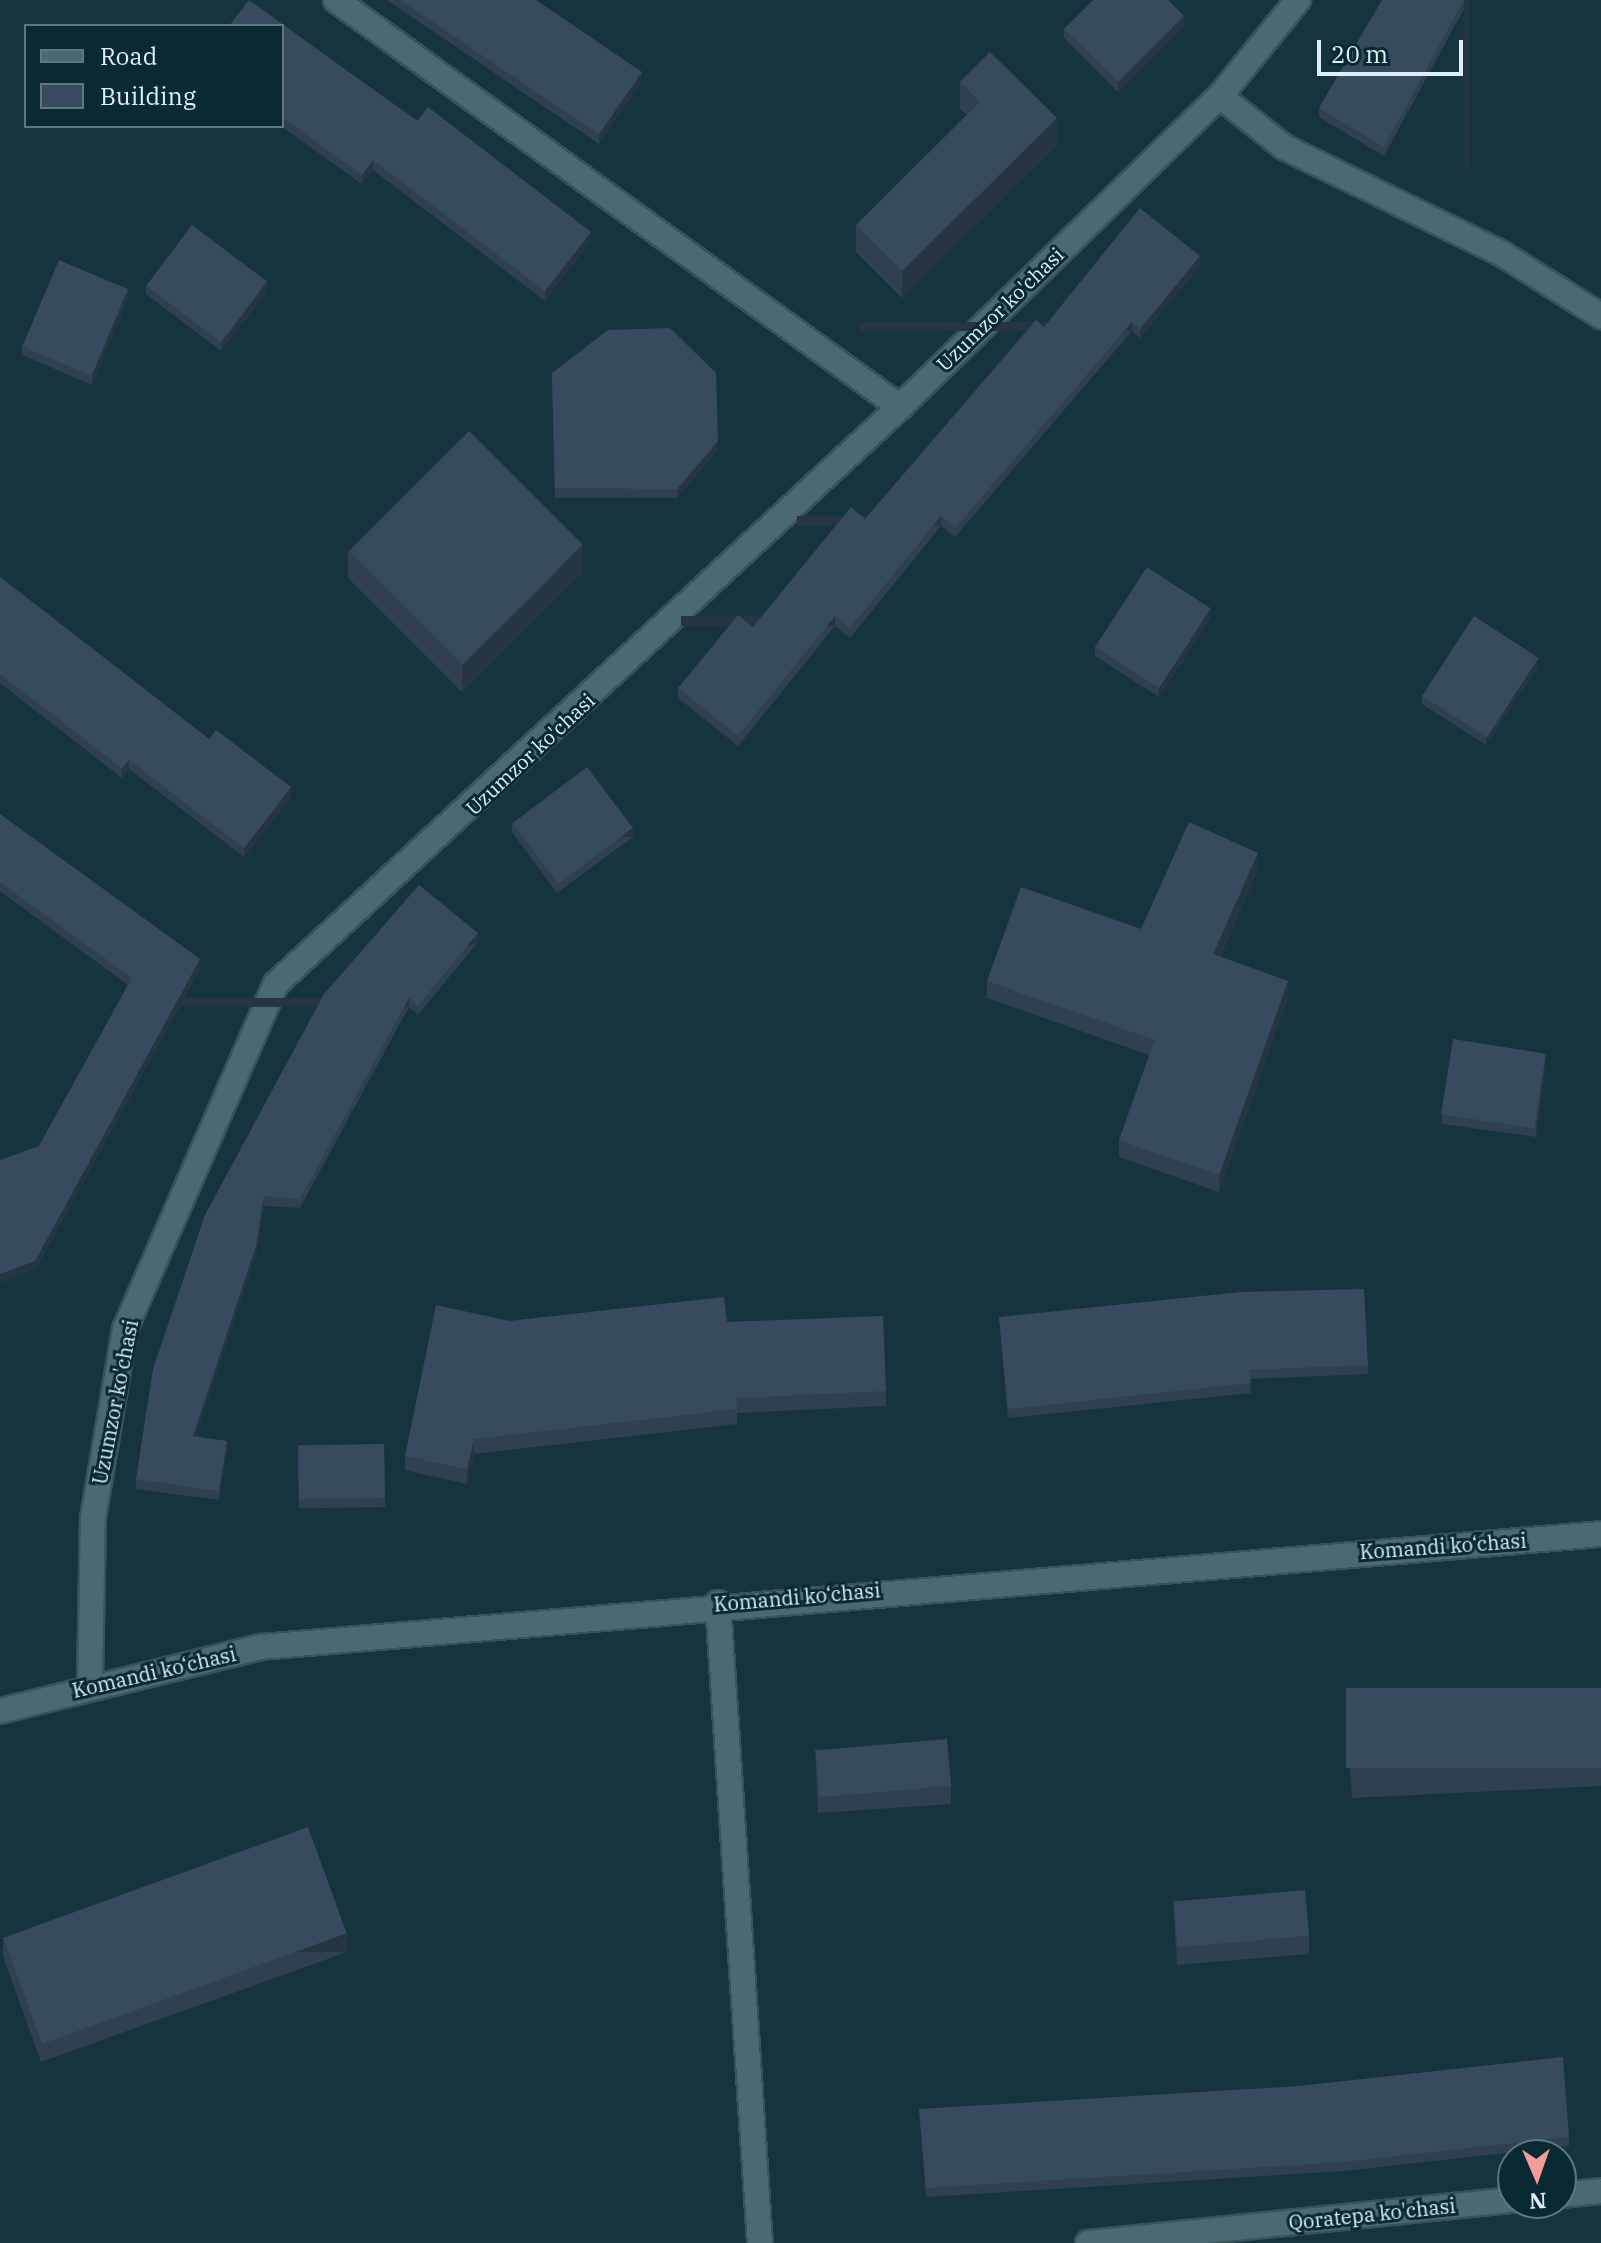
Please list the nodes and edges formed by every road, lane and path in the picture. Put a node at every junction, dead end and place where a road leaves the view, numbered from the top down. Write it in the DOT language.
graph roads {
  1 [pos="336,0"];
  2 [pos="1298,0"];
  3 [pos="1220,96"];
  4 [pos="1601,316"];
  5 [pos="900,407"];
  6 [pos="1601,1534"];
  7 [pos="718,1603"];
  8 [pos="90,1685"];
  9 [pos="0,1711"];
  10 [pos="1601,2191"];
  11 [pos="1577,2193"];
  12 [pos="1497,2202"];
  13 [pos="760,2243"];
  14 [pos="1088,2243"];
  1 -- 5 [label="street"];
  2 -- 3 [label="street, Uzumzor ko'chasi"];
  3 -- 4 [label="street"];
  3 -- 5 [label="street, Uzumzor ko'chasi"];
  5 -- 8 [label="street, Uzumzor ko'chasi"];
  6 -- 7 [label="street, Komandi ko‘chasi"];
  7 -- 8 [label="street, Komandi ko‘chasi"];
  7 -- 13 [label="street"];
  8 -- 9 [label="street, Komandi ko‘chasi"];
  10 -- 11 [label="street"];
  12 -- 14 [label="street, Qoratepa ko'chasi"];
}
